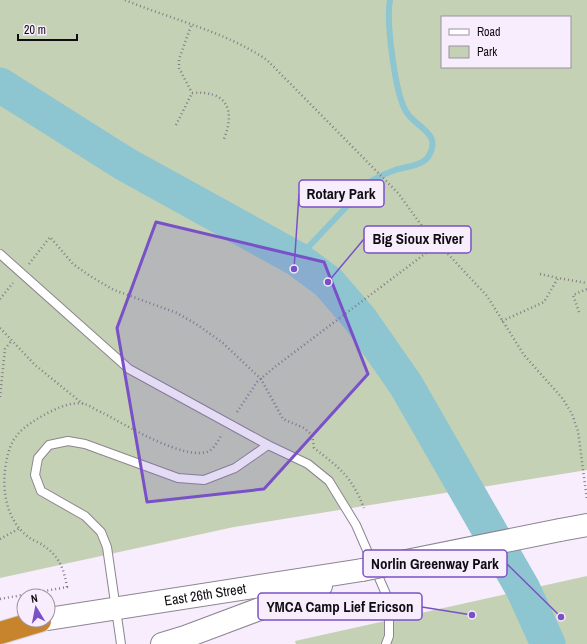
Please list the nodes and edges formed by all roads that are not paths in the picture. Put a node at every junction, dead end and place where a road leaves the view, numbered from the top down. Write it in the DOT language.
graph roads {
  1 [pos="0,254"];
  2 [pos="268,445"];
  3 [pos="587,525"];
  4 [pos="362,570"];
  5 [pos="115,609"];
  6 [pos="56,618"];
  7 [pos="16,624"];
  8 [pos="0,627"];
  9 [pos="17,628"];
  10 [pos="0,633"];
  11 [pos="121,644"];
  12 [pos="162,644"];
  13 [pos="386,644"];
  1 -- 2 [label="lane"];
  2 -- 5 [label="lane"];
  2 -- 13 [label="lane"];
  3 -- 4 [label="main road, East 26th Street, bridge"];
  4 -- 5 [label="main road, East 26th Street"];
  4 -- 12 [label="main road, East 26th Street"];
  5 -- 6 [label="main road, East 26th Street"];
  5 -- 11 [label="lane"];
  7 -- 8 [label="main road, East 26th Street"];
  9 -- 10 [label="highway"];
}
